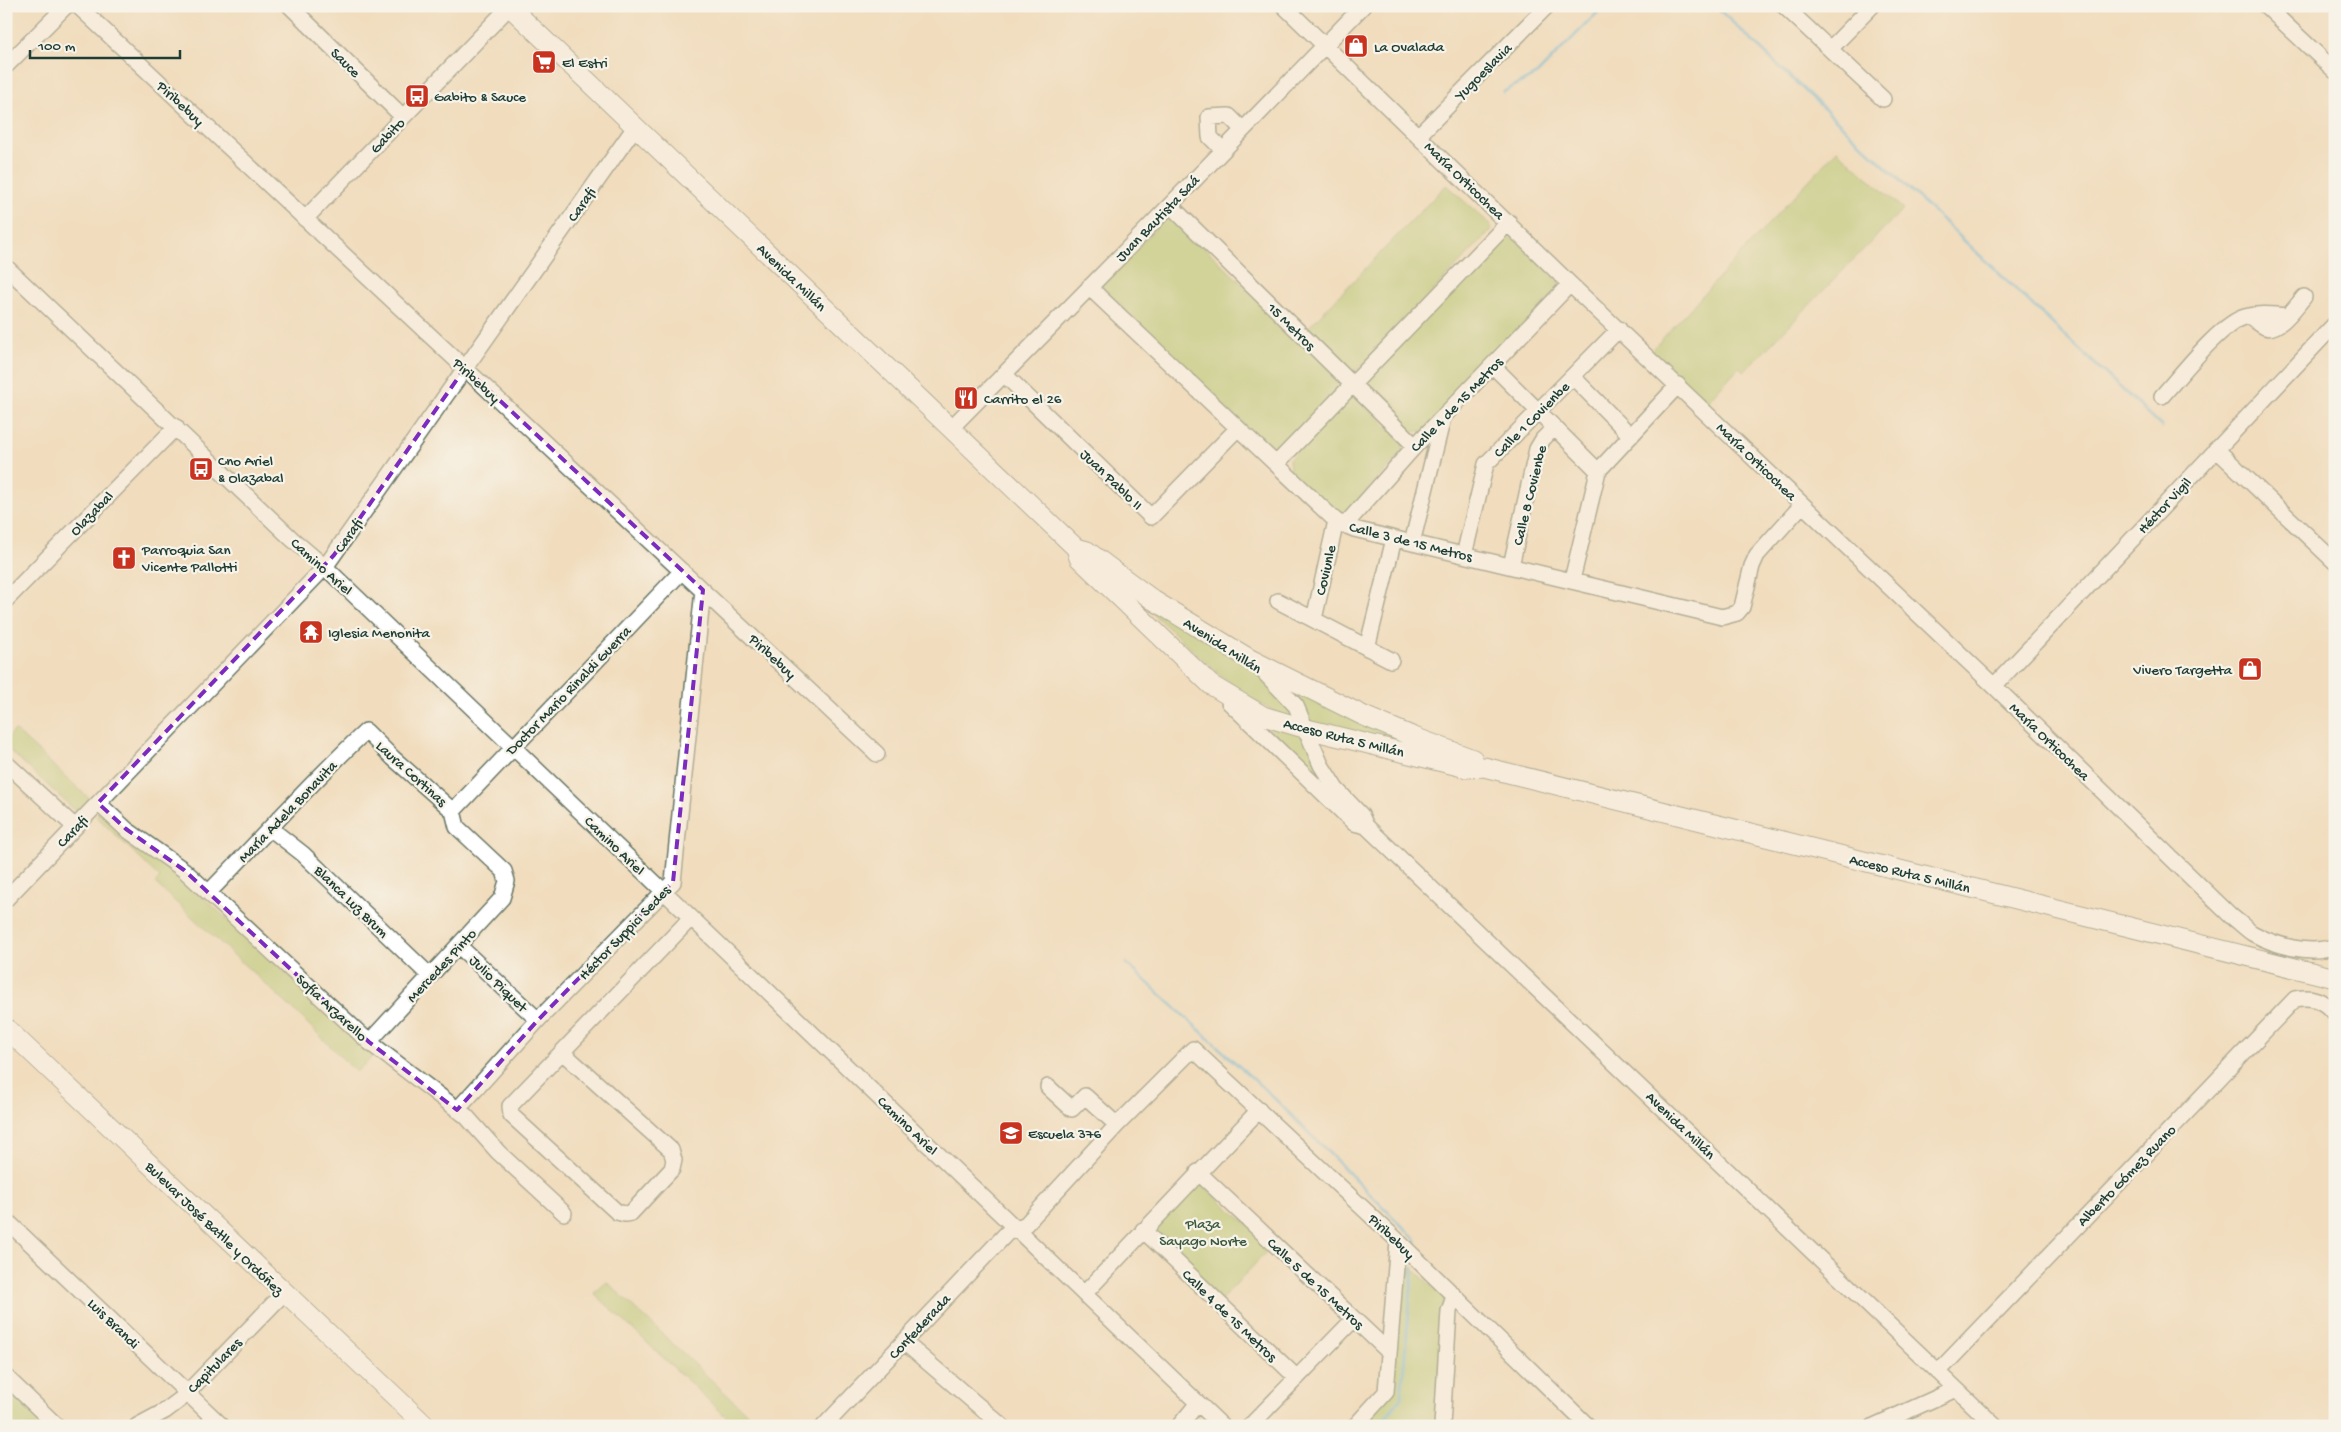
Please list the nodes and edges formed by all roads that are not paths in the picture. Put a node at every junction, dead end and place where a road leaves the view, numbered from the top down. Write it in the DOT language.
graph roads {
  1 [pos="66,6"];
  2 [pos="78,6"];
  3 [pos="290,6"];
  4 [pos="1284,6"];
  5 [pos="1363,6"];
  6 [pos="1547,6"];
  7 [pos="1784,6"];
  8 [pos="1872,6"];
  9 [pos="2266,6"];
  10 [pos="510,7"];
  11 [pos="1325,45"];
  12 [pos="1830,49"];
  13 [pos="6,66"];
  14 [pos="2335,71"];
  15 [pos="1883,99"];
  16 [pos="403,117"];
  17 [pos="635,127"];
  18 [pos="1243,130"];
  19 [pos="1419,136"];
  20 [pos="1223,150"];
  21 [pos="1170,205"];
  22 [pos="305,218"];
  23 [pos="1509,222"];
  24 [pos="6,267"];
  25 [pos="1570,284"];
  26 [pos="1089,287"];
  27 [pos="2304,297"];
  28 [pos="2335,324"];
  29 [pos="1619,329"];
  30 [pos="1493,366"];
  31 [pos="465,368"];
  32 [pos="1004,374"];
  33 [pos="1573,377"];
  34 [pos="1678,385"];
  35 [pos="1352,386"];
  36 [pos="2162,396"];
  37 [pos="1537,411"];
  38 [pos="1443,418"];
  39 [pos="176,427"];
  40 [pos="1238,428"];
  41 [pos="1554,428"];
  42 [pos="950,429"];
  43 [pos="1632,436"];
  44 [pos="1415,446"];
  45 [pos="2216,449"];
  46 [pos="1276,464"];
  47 [pos="1598,471"];
  48 [pos="1802,505"];
  49 [pos="1340,523"];
  50 [pos="1394,539"];
  51 [pos="1412,543"];
  52 [pos="1076,548"];
  53 [pos="1464,555"];
  54 [pos="2335,562"];
  55 [pos="1511,566"];
  56 [pos="325,567"];
  57 [pos="682,571"];
  58 [pos="1572,580"];
  59 [pos="703,590"];
  60 [pos="6,600"];
  61 [pos="1278,601"];
  62 [pos="1314,619"];
  63 [pos="1367,648"];
  64 [pos="1250,659"];
  65 [pos="1391,660"];
  66 [pos="1212,685"];
  67 [pos="1994,686"];
  68 [pos="1307,729"];
  69 [pos="366,731"];
  70 [pos="512,748"];
  71 [pos="877,754"];
  72 [pos="6,763"];
  73 [pos="1484,767"];
  74 [pos="98,803"];
  75 [pos="453,811"];
  76 [pos="1366,826"];
  77 [pos="75,827"];
  78 [pos="271,829"];
  79 [pos="506,884"];
  80 [pos="209,892"];
  81 [pos="664,892"];
  82 [pos="6,899"];
  83 [pos="691,918"];
  84 [pos="459,946"];
  85 [pos="2335,946"];
  86 [pos="430,976"];
  87 [pos="2335,978"];
  88 [pos="2335,1013"];
  89 [pos="538,1020"];
  90 [pos="6,1028"];
  91 [pos="369,1042"];
  92 [pos="1193,1049"];
  93 [pos="562,1052"];
  94 [pos="1048,1088"];
  95 [pos="457,1110"];
  96 [pos="1259,1110"];
  97 [pos="1117,1125"];
  98 [pos="1198,1172"];
  99 [pos="564,1213"];
  100 [pos="6,1220"];
  101 [pos="1017,1229"];
  102 [pos="1143,1230"];
  103 [pos="1398,1242"];
  104 [pos="284,1293"];
  105 [pos="1084,1294"];
  106 [pos="1454,1298"];
  107 [pos="1354,1319"];
  108 [pos="904,1342"];
  109 [pos="1390,1352"];
  110 [pos="1938,1372"];
  111 [pos="6,1377"];
  112 [pos="1297,1378"];
  113 [pos="1956,1388"];
  114 [pos="187,1393"];
  115 [pos="1198,1403"];
  116 [pos="57,1426"];
  117 [pos="137,1426"];
  118 [pos="222,1426"];
  119 [pos="426,1426"];
  120 [pos="824,1426"];
  121 [pos="1002,1426"];
  122 [pos="1179,1426"];
  123 [pos="1222,1426"];
  124 [pos="1250,1426"];
  125 [pos="1355,1426"];
  126 [pos="1442,1426"];
  127 [pos="1588,1426"];
  128 [pos="1874,1426"];
  129 [pos="1995,1426"];
  1 -- 13 [label="street"];
  2 -- 22 [label="street, Piribebuy"];
  3 -- 16 [label="street, Sauce"];
  4 -- 11 [label="street, María Orticochea"];
  5 -- 11 [label="street, Juan Bautista Saá"];
  6 -- 19 [label="street, Yugoeslavia"];
  7 -- 12 [label="street"];
  8 -- 12 [label="street"];
  9 -- 14 [label="street"];
  10 -- 16 [label="street, Gabito"];
  10 -- 17 [label="main road, Avenida Millán"];
  11 -- 18 [label="street, Juan Bautista Saá"];
  11 -- 19 [label="street, María Orticochea"];
  12 -- 15 [label="street"];
  16 -- 22 [label="street, Gabito"];
  17 -- 31 [label="street, Carafi"];
  17 -- 42 [label="main road, Avenida Millán"];
  18 -- 20 [label="street, Juan Bautista Saá"];
  18 -- 20 [label="street"];
  19 -- 23 [label="street, María Orticochea"];
  20 -- 21 [label="street, Juan Bautista Saá"];
  21 -- 26 [label="street, Juan Bautista Saá"];
  21 -- 35 [label="street, 15 Metros"];
  22 -- 31 [label="street, Piribebuy"];
  23 -- 25 [label="street, María Orticochea"];
  23 -- 35 [label="street"];
  24 -- 39 [label="street, Camino Ariel"];
  25 -- 29 [label="street, María Orticochea"];
  25 -- 30 [label="street, Calle 4 de 15 Metros"];
  26 -- 32 [label="street, Juan Bautista Saá"];
  26 -- 40 [label="street, Calle 3 de 15 Metros"];
  27 -- 36 [label="street"];
  28 -- 45 [label="street, Héctor Vigil"];
  29 -- 33 [label="street, Calle 1 Covienbe"];
  29 -- 34 [label="street, María Orticochea"];
  30 -- 37 [label="street"];
  30 -- 38 [label="street, Calle 4 de 15 Metros"];
  31 -- 56 [label="street, Carafi"];
  31 -- 57 [label="street, Piribebuy"];
  32 -- 40 [label="street, Juan Pablo II"];
  32 -- 42 [label="street, Juan Bautista Saá"];
  33 -- 37 [label="street, Calle 1 Covienbe"];
  33 -- 43 [label="street"];
  34 -- 43 [label="street"];
  34 -- 48 [label="street, María Orticochea"];
  35 -- 44 [label="street, 15 Metros"];
  35 -- 46 [label="street"];
  37 -- 41 [label="street"];
  37 -- 53 [label="street, Calle 1 Covienbe"];
  38 -- 44 [label="street, Calle 4 de 15 Metros"];
  38 -- 51 [label="street"];
  39 -- 56 [label="street, Camino Ariel"];
  39 -- 60 [label="street, Olazabal"];
  40 -- 46 [label="street, Calle 3 de 15 Metros"];
  41 -- 47 [label="street"];
  41 -- 55 [label="street, Calle 8 Covienbe"];
  42 -- 52 [label="main road, Avenida Millán"];
  43 -- 47 [label="street"];
  44 -- 49 [label="street, Calle 4 de 15 Metros"];
  45 -- 54 [label="street"];
  45 -- 67 [label="street, Héctor Vigil"];
  46 -- 49 [label="street, Calle 3 de 15 Metros"];
  47 -- 58 [label="street"];
  48 -- 58 [label="street, Calle 3 de 15 Metros"];
  48 -- 67 [label="street, María Orticochea"];
  49 -- 50 [label="street, Calle 3 de 15 Metros"];
  49 -- 62 [label="street, Coviunle"];
  50 -- 51 [label="street, Calle 3 de 15 Metros"];
  50 -- 63 [label="street"];
  51 -- 53 [label="street, Calle 3 de 15 Metros"];
  52 -- 64 [label="main road, Avenida Millán"];
  52 -- 66 [label="main road, Avenida Millán"];
  53 -- 55 [label="street, Calle 3 de 15 Metros"];
  55 -- 58 [label="street, Calle 3 de 15 Metros"];
  56 -- 70 [label="street, Camino Ariel"];
  56 -- 74 [label="street, Carafi"];
  57 -- 59 [label="street, Piribebuy"];
  57 -- 70 [label="street, Doctor Mario Rinaldi Guerra"];
  59 -- 71 [label="street, Piribebuy"];
  59 -- 81 [label="street, Héctor Suppici Sedes"];
  61 -- 62 [label="street"];
  62 -- 63 [label="street"];
  63 -- 65 [label="street"];
  64 -- 68 [label="street, Avenida Millán"];
  64 -- 73 [label="main road, Acceso Ruta 5 Millán"];
  66 -- 68 [label="main road, Acceso Ruta 5 Millán"];
  66 -- 76 [label="street, Avenida Millán"];
  67 -- 85 [label="street, María Orticochea"];
  68 -- 73 [label="main road, Acceso Ruta 5 Millán"];
  68 -- 76 [label="street, Avenida Millán"];
  69 -- 75 [label="street, Laura Cortinas"];
  69 -- 78 [label="street, María Adela Bonavita"];
  70 -- 75 [label="street, Doctor Mario Rinaldi Guerra"];
  70 -- 81 [label="street, Camino Ariel"];
  72 -- 77 [label="street"];
  73 -- 87 [label="main road, Acceso Ruta 5 Millán"];
  74 -- 77 [label="street, Carafi"];
  74 -- 80 [label="street, Sofía Arzarello"];
  75 -- 79 [label="street, Laura Cortinas"];
  76 -- 110 [label="street, Avenida Millán"];
  77 -- 82 [label="street, Carafi"];
  78 -- 80 [label="street, María Adela Bonavita"];
  78 -- 86 [label="street, Blanca Luz Brum"];
  79 -- 84 [label="street, Mercedes Pinto"];
  80 -- 91 [label="street, Sofía Arzarello"];
  81 -- 83 [label="street, Camino Ariel"];
  81 -- 89 [label="street, Héctor Suppici Sedes"];
  83 -- 93 [label="street"];
  83 -- 101 [label="street, Camino Ariel"];
  84 -- 86 [label="street, Mercedes Pinto"];
  84 -- 89 [label="street, Julio Piquet"];
  86 -- 91 [label="street, Mercedes Pinto"];
  88 -- 110 [label="street, Alberto Gómez Ruano"];
  89 -- 95 [label="street, Héctor Suppici Sedes"];
  90 -- 104 [label="main road, Bulevar José Batlle y Ordóñez"];
  91 -- 95 [label="street, Sofía Arzarello"];
  92 -- 96 [label="street, Piribebuy"];
  92 -- 97 [label="street, Confederada"];
  93 -- 93 [label="street"];
  94 -- 97 [label="street"];
  95 -- 99 [label="street, Sofía Arzarello"];
  96 -- 98 [label="street"];
  96 -- 103 [label="street, Piribebuy"];
  97 -- 101 [label="street, Confederada"];
  98 -- 102 [label="street"];
  98 -- 107 [label="street, Calle 5 de 15 Metros"];
  100 -- 114 [label="street, Luis Brandi"];
  101 -- 105 [label="street, Camino Ariel"];
  101 -- 108 [label="street, Confederada"];
  102 -- 105 [label="street"];
  102 -- 112 [label="street, Calle 4 de 15 Metros"];
  103 -- 106 [label="street, Piribebuy"];
  103 -- 109 [label="street"];
  104 -- 114 [label="street, Capitulares"];
  104 -- 119 [label="main road, Bulevar José Batlle y Ordóñez"];
  105 -- 115 [label="street, Camino Ariel"];
  106 -- 126 [label="street"];
  106 -- 127 [label="street, Piribebuy"];
  107 -- 109 [label="street, Calle 5 de 15 Metros"];
  107 -- 112 [label="street"];
  108 -- 120 [label="street, Confederada"];
  108 -- 121 [label="street"];
  109 -- 125 [label="street"];
  110 -- 113 [label="street, Avenida Millán"];
  111 -- 116 [label="street"];
  112 -- 124 [label="street"];
  113 -- 128 [label="street"];
  113 -- 129 [label="street, Avenida Millán"];
  114 -- 117 [label="street, Capitulares"];
  114 -- 118 [label="street, Luis Brandi"];
  115 -- 122 [label="street"];
  115 -- 123 [label="street, Camino Ariel"];
}
